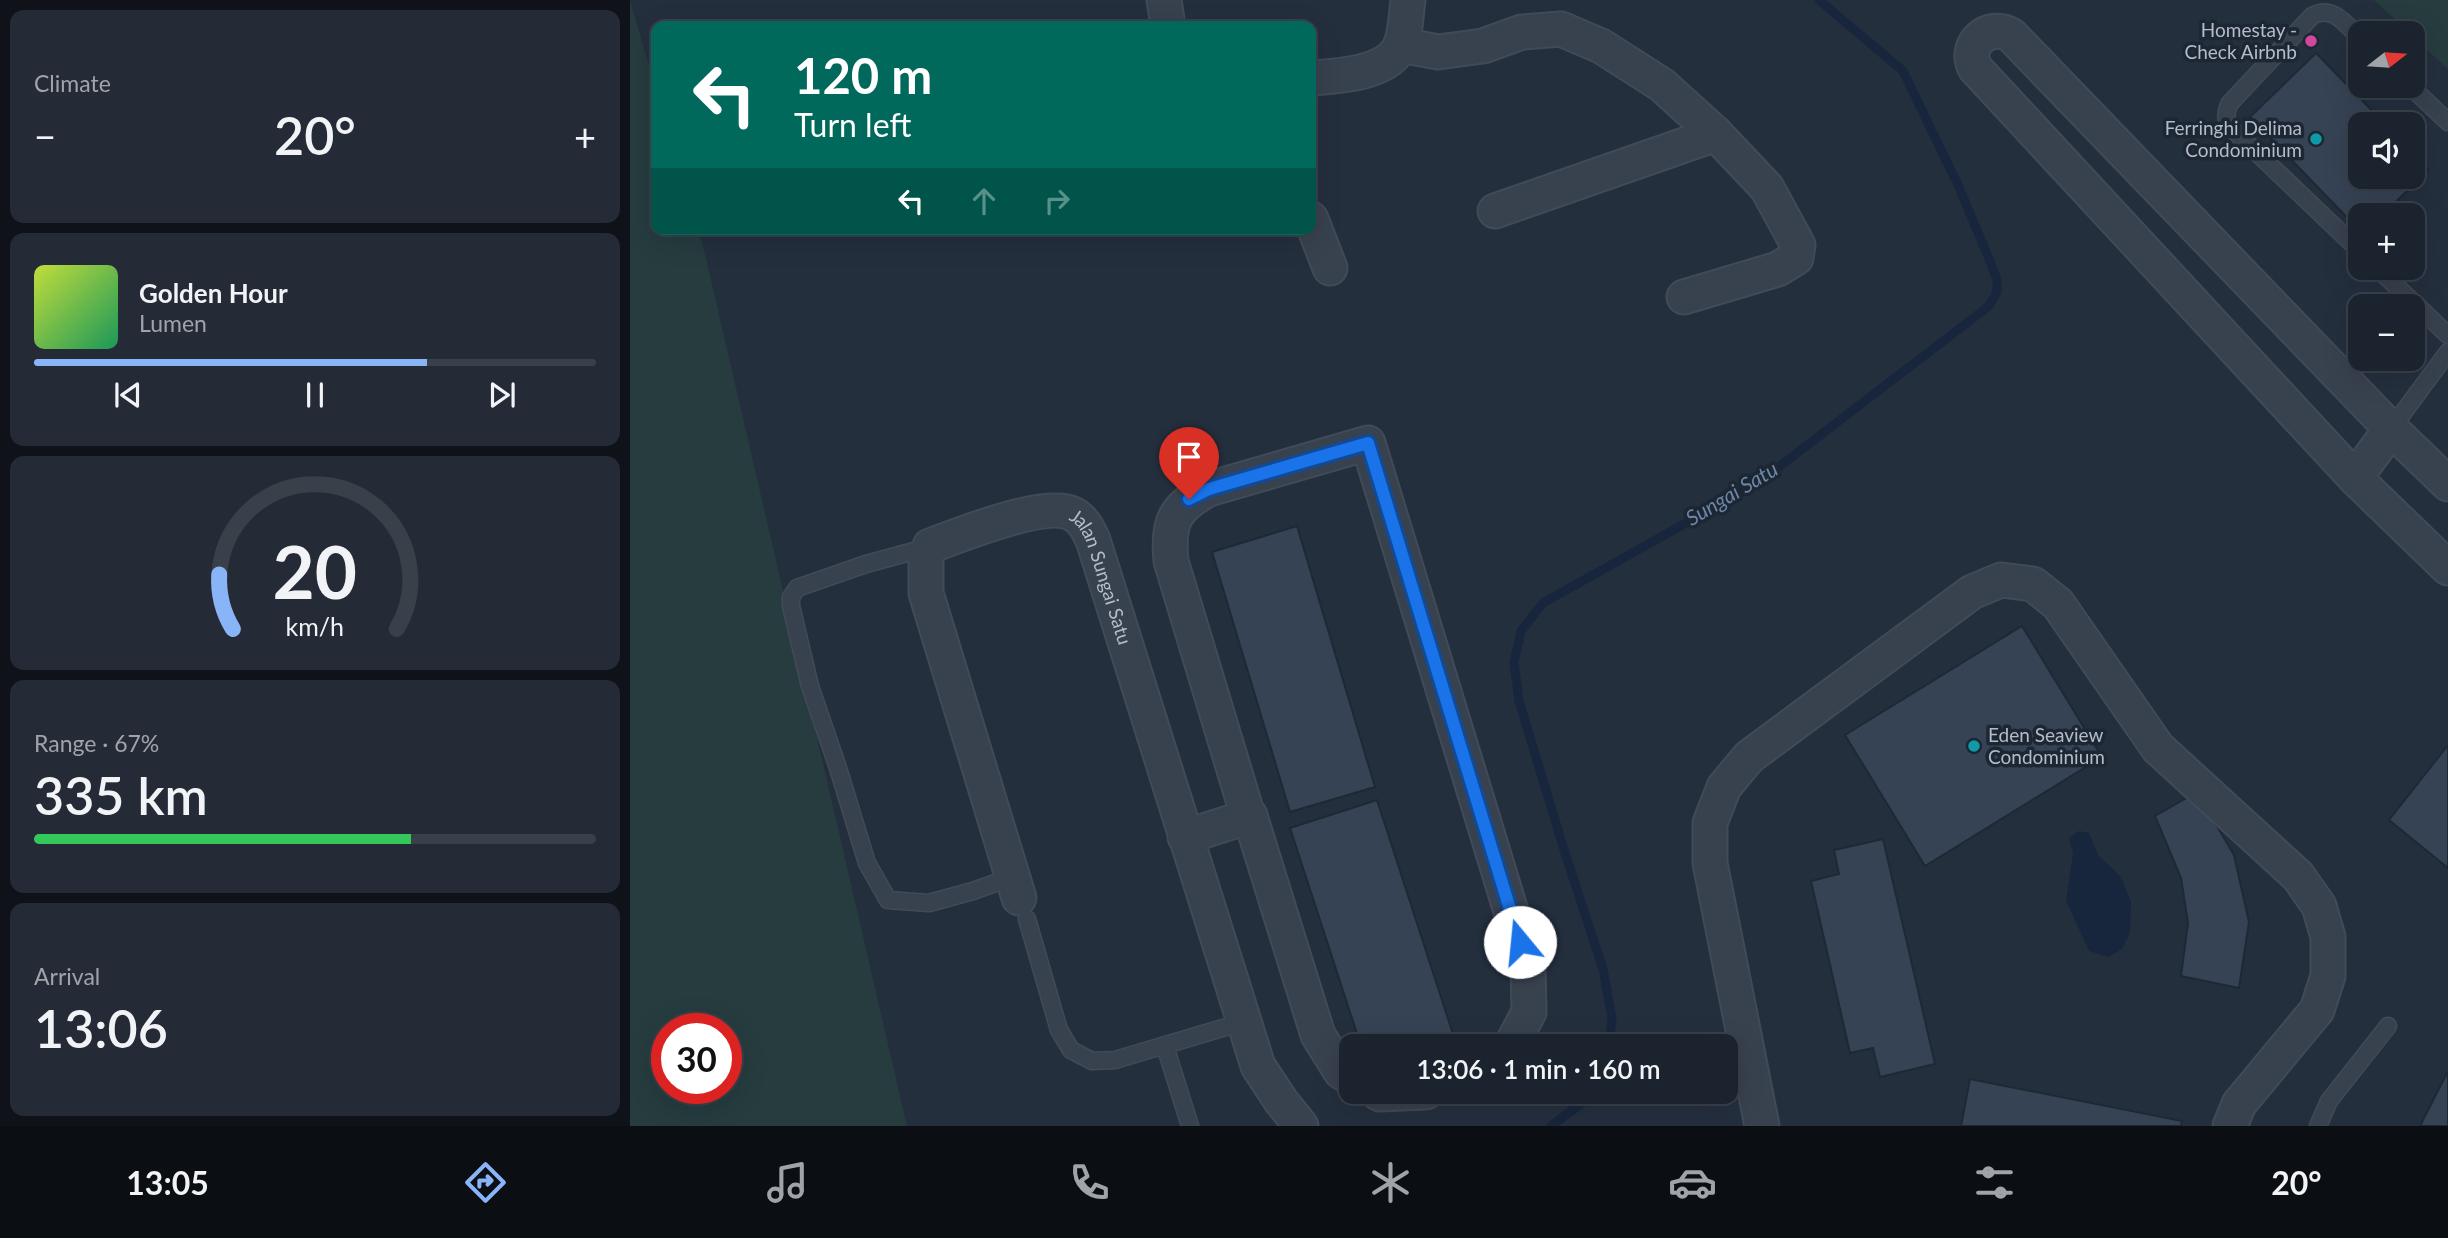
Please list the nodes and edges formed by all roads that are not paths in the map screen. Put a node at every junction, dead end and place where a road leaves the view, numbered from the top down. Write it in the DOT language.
graph roads {
  1 [pos="1164,0"];
  2 [pos="1408,0"];
  3 [pos="1167,21"];
  4 [pos="2348,27"];
  5 [pos="1401,46"];
  6 [pos="1316,78"];
  7 [pos="2423,98"];
  8 [pos="2448,122"];
  9 [pos="1716,134"];
  10 [pos="1495,211"];
  11 [pos="1316,232"];
  12 [pos="2348,240"];
  13 [pos="1330,268"];
  14 [pos="2390,280"];
  15 [pos="1684,298"];
  16 [pos="2448,335"];
  17 [pos="2448,352"];
  18 [pos="2390,429"];
  19 [pos="2355,478"];
  20 [pos="2448,484"];
  21 [pos="930,546"];
  22 [pos="2448,568"];
  23 [pos="1250,816"];
  24 [pos="1185,837"];
  25 [pos="1019,898"];
  26 [pos="1243,1022"];
  27 [pos="2388,1026"];
  28 [pos="1517,1034"];
  29 [pos="1165,1046"];
  30 [pos="1339,1069"];
  31 [pos="1190,1126"];
  32 [pos="1301,1126"];
  33 [pos="1762,1126"];
  34 [pos="2230,1126"];
  35 [pos="2318,1126"];
  1 -- 3 [label="street"];
  2 -- 5 [label="street"];
  4 -- 12 [label="lane"];
  5 -- 6 [label="street"];
  5 -- 9 [label="street"];
  7 -- 8 [label="lane"];
  9 -- 10 [label="street"];
  9 -- 15 [label="street"];
  11 -- 13 [label="street"];
  14 -- 16 [label="lane"];
  17 -- 18 [label="lane"];
  18 -- 19 [label="street"];
  18 -- 19 [label="street"];
  18 -- 20 [label="street"];
  19 -- 22 [label="street"];
  21 -- 24 [label="street, Jalan Sungai Satu"];
  21 -- 25 [label="street"];
  21 -- 25 [label="lane"];
  23 -- 24 [label="street"];
  23 -- 28 [label="street"];
  23 -- 30 [label="street"];
  24 -- 26 [label="street, Jalan Sungai Satu"];
  25 -- 29 [label="lane"];
  26 -- 29 [label="lane"];
  26 -- 32 [label="street, Jalan Sungai Satu"];
  27 -- 35 [label="lane"];
  29 -- 31 [label="lane"];
  33 -- 34 [label="street"];
}
